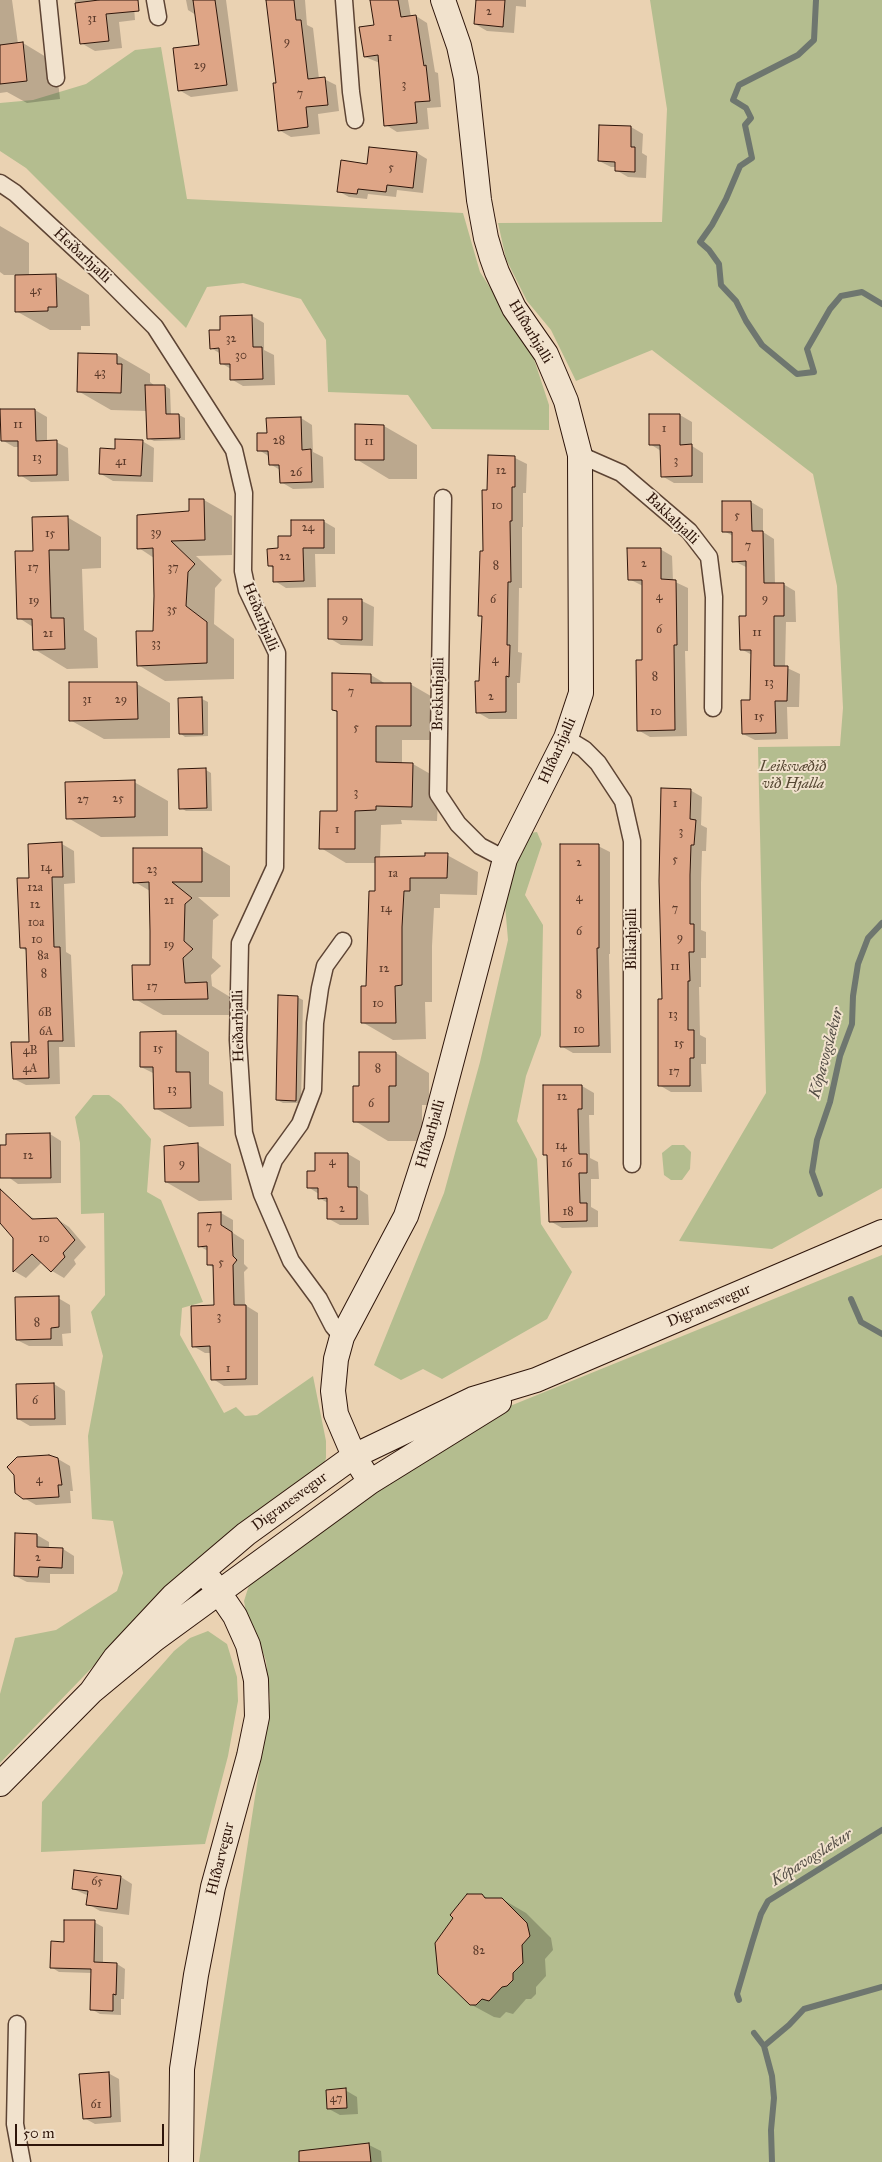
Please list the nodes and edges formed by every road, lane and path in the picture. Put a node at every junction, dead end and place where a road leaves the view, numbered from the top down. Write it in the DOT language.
graph roads {
  1 [pos="48,0"];
  2 [pos="155,0"];
  3 [pos="344,0"];
  4 [pos="443,0"];
  5 [pos="158,17"];
  6 [pos="56,78"];
  7 [pos="355,120"];
  8 [pos="0,182"];
  9 [pos="580,455"];
  10 [pos="443,498"];
  11 [pos="713,708"];
  12 [pos="566,738"];
  13 [pos="505,859"];
  14 [pos="342,942"];
  15 [pos="632,1164"];
  16 [pos="262,1194"];
  17 [pos="882,1232"];
  18 [pos="342,1337"];
  19 [pos="536,1380"];
  20 [pos="354,1456"];
  21 [pos="370,1482"];
  22 [pos="202,1570"];
  23 [pos="220,1592"];
  24 [pos="91,1692"];
  25 [pos="0,1784"];
  26 [pos="17,2024"];
  27 [pos="22,2162"];
  28 [pos="181,2162"];
  1 -- 6 [label="street"];
  2 -- 5 [label="street"];
  3 -- 7 [label="street"];
  4 -- 9 [label="street, Hlíðarhjalli"];
  8 -- 16 [label="street, Heiðarhjalli"];
  9 -- 11 [label="street, Bakkahjalli"];
  9 -- 12 [label="street, Hlíðarhjalli"];
  10 -- 13 [label="street, Brekkuhjalli"];
  12 -- 13 [label="street, Hlíðarhjalli"];
  12 -- 15 [label="street, Blikahjalli"];
  13 -- 18 [label="street, Hlíðarhjalli"];
  14 -- 16 [label="street"];
  16 -- 18 [label="street, Heiðarhjalli"];
  17 -- 19 [label="street, Digranesvegur"];
  18 -- 20 [label="street, Hlíðarhjalli"];
  19 -- 20 [label="street, Digranesvegur"];
  19 -- 21 [label="street, Digranesvegur"];
  20 -- 21 [label="street, Hlíðarhjalli"];
  20 -- 22 [label="street, Digranesvegur"];
  21 -- 23 [label="street, Digranesvegur"];
  22 -- 23 [label="street, Hlíðarvegur"];
  22 -- 24 [label="street, Digranesvegur"];
  23 -- 24 [label="street, Digranesvegur"];
  23 -- 28 [label="street, Hlíðarvegur"];
  24 -- 25 [label="street, Digranesvegur"];
  26 -- 27 [label="street"];
}
